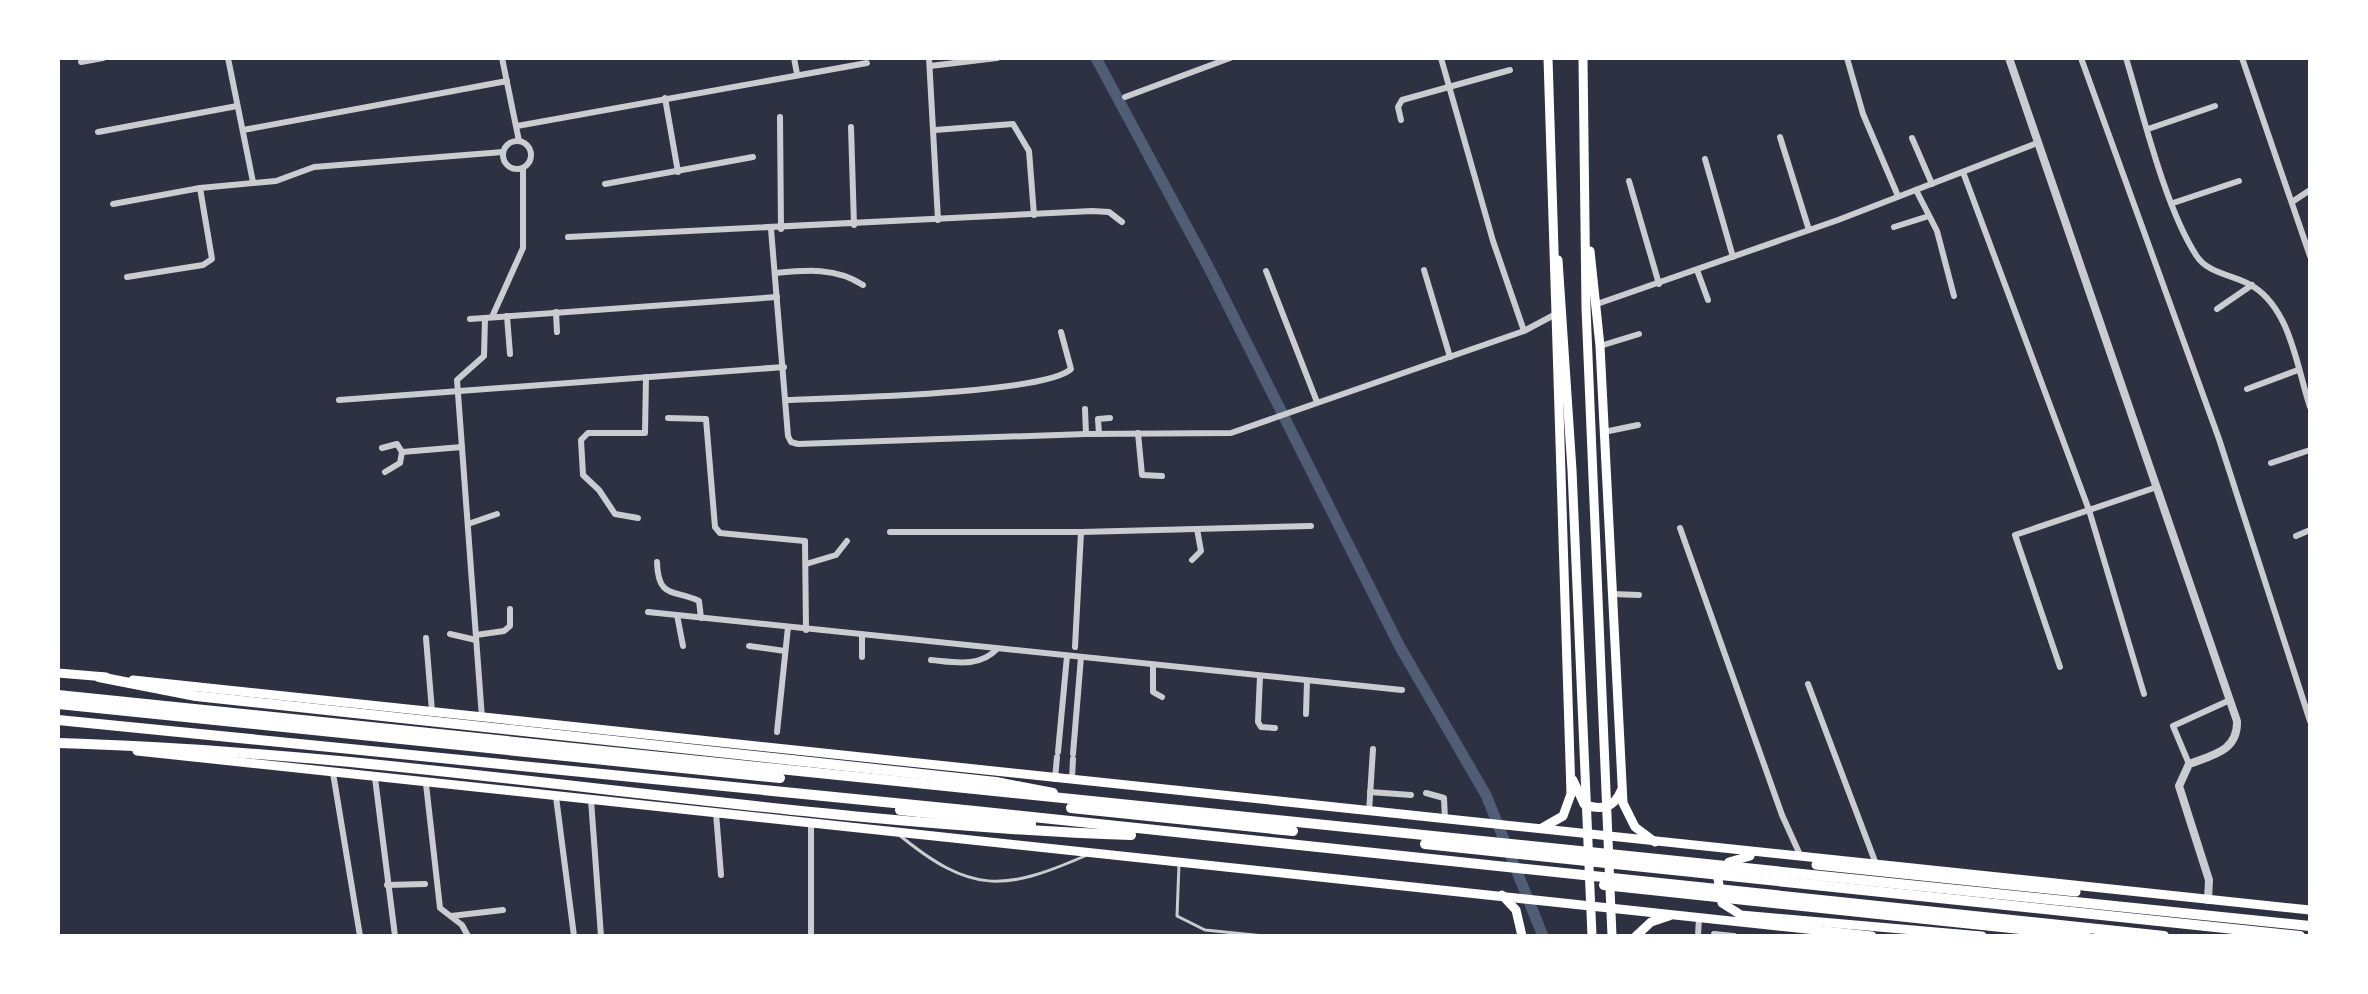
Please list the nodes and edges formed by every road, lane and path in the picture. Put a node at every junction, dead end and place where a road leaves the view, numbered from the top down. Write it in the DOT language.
graph roads {
  1 [pos="103,58"];
  2 [pos="230,58"];
  3 [pos="502,58"];
  4 [pos="794,58"];
  5 [pos="997,58"];
  6 [pos="1230,58"];
  7 [pos="1441,58"];
  8 [pos="1548,58"];
  9 [pos="1583,58"];
  10 [pos="1847,58"];
  11 [pos="2009,58"];
  12 [pos="2081,58"];
  13 [pos="2126,58"];
  14 [pos="2242,58"];
  15 [pos="81,62"];
  16 [pos="930,62"];
  17 [pos="867,63"];
  18 [pos="1510,70"];
  19 [pos="797,74"];
  20 [pos="507,81"];
  21 [pos="1449,85"];
  22 [pos="1125,97"];
  23 [pos="665,98"];
  24 [pos="237,106"];
  25 [pos="2215,106"];
  26 [pos="780,117"];
  27 [pos="1401,120"];
  28 [pos="517,126"];
  29 [pos="851,127"];
  30 [pos="2148,129"];
  31 [pos="243,130"];
  32 [pos="935,130"];
  33 [pos="98,132"];
  34 [pos="1780,137"];
  35 [pos="1912,138"];
  36 [pos="519,141"];
  37 [pos="2037,143"];
  38 [pos="503,152"];
  39 [pos="753,157"];
  40 [pos="1705,159"];
  41 [pos="523,168"];
  42 [pos="678,172"];
  43 [pos="1963,172"];
  44 [pos="1629,181"];
  45 [pos="2239,181"];
  46 [pos="253,182"];
  47 [pos="605,184"];
  48 [pos="1932,184"];
  49 [pos="200,188"];
  50 [pos="1916,190"];
  51 [pos="2310,190"];
  52 [pos="1898,196"];
  53 [pos="2292,202"];
  54 [pos="2173,203"];
  55 [pos="113,204"];
  56 [pos="1034,215"];
  57 [pos="1929,216"];
  58 [pos="938,220"];
  59 [pos="1122,222"];
  60 [pos="854,225"];
  61 [pos="1894,227"];
  62 [pos="771,229"];
  63 [pos="781,229"];
  64 [pos="1554,229"];
  65 [pos="1586,229"];
  66 [pos="1809,230"];
  67 [pos="568,237"];
  68 [pos="2310,256"];
  69 [pos="1733,257"];
  70 [pos="1424,270"];
  71 [pos="1697,270"];
  72 [pos="1266,271"];
  73 [pos="775,273"];
  74 [pos="127,277"];
  75 [pos="1659,284"];
  76 [pos="863,285"];
  77 [pos="2252,285"];
  78 [pos="1954,296"];
  79 [pos="777,297"];
  80 [pos="1708,300"];
  81 [pos="1597,304"];
  82 [pos="2217,309"];
  83 [pos="556,312"];
  84 [pos="1554,315"];
  85 [pos="507,316"];
  86 [pos="488,317"];
  87 [pos="470,319"];
  88 [pos="1524,331"];
  89 [pos="557,332"];
  90 [pos="1061,332"];
  91 [pos="1639,334"];
  92 [pos="1600,346"];
  93 [pos="510,354"];
  94 [pos="1450,357"];
  95 [pos="784,367"];
  96 [pos="2298,370"];
  97 [pos="646,377"];
  98 [pos="2247,389"];
  99 [pos="458,390"];
  100 [pos="339,400"];
  101 [pos="787,400"];
  102 [pos="1317,402"];
  103 [pos="2310,407"];
  104 [pos="1085,409"];
  105 [pos="668,418"];
  106 [pos="1110,418"];
  107 [pos="1638,425"];
  108 [pos="1604,432"];
  109 [pos="1138,433"];
  110 [pos="1086,434"];
  111 [pos="1099,434"];
  112 [pos="462,447"];
  113 [pos="382,448"];
  114 [pos="2310,450"];
  115 [pos="402,452"];
  116 [pos="2271,463"];
  117 [pos="385,472"];
  118 [pos="1162,476"];
  119 [pos="2157,487"];
  120 [pos="2089,510"];
  121 [pos="497,514"];
  122 [pos="638,518"];
  123 [pos="468,524"];
  124 [pos="1311,526"];
  125 [pos="1680,528"];
  126 [pos="1197,529"];
  127 [pos="2310,530"];
  128 [pos="890,532"];
  129 [pos="1081,532"];
  130 [pos="2296,536"];
  131 [pos="847,541"];
  132 [pos="1192,560"];
  133 [pos="657,562"];
  134 [pos="806,564"];
  135 [pos="1612,594"];
  136 [pos="1639,595"];
  137 [pos="510,609"];
  138 [pos="648,612"];
  139 [pos="677,615"];
  140 [pos="701,618"];
  141 [pos="788,627"];
  142 [pos="806,630"];
  143 [pos="450,634"];
  144 [pos="862,636"];
  145 [pos="426,638"];
  146 [pos="476,638"];
  147 [pos="683,646"];
  148 [pos="749,646"];
  149 [pos="1075,647"];
  150 [pos="997,649"];
  151 [pos="785,651"];
  152 [pos="862,657"];
  153 [pos="1066,657"];
  154 [pos="1082,658"];
  155 [pos="931,660"];
  156 [pos="1153,665"];
  157 [pos="2060,667"];
  158 [pos="58,673"];
  159 [pos="1260,676"];
  160 [pos="99,677"];
  161 [pos="1307,681"];
  162 [pos="1808,684"];
  163 [pos="1402,690"];
  164 [pos="2144,694"];
  165 [pos="58,695"];
  166 [pos="1162,697"];
  167 [pos="2230,700"];
  168 [pos="58,704"];
  169 [pos="432,711"];
  170 [pos="1306,714"];
  171 [pos="482,718"];
  172 [pos="2310,721"];
  173 [pos="58,722"];
  174 [pos="1275,728"];
  175 [pos="777,732"];
  176 [pos="58,744"];
  177 [pos="1373,749"];
  178 [pos="2189,764"];
  179 [pos="333,773"];
  180 [pos="1622,775"];
  181 [pos="1571,776"];
  182 [pos="375,778"];
  183 [pos="1055,779"];
  184 [pos="1071,781"];
  185 [pos="426,784"];
  186 [pos="1370,792"];
  187 [pos="1426,793"];
  188 [pos="1411,795"];
  189 [pos="556,797"];
  190 [pos="591,800"];
  191 [pos="1369,812"];
  192 [pos="716,813"];
  193 [pos="1445,820"];
  194 [pos="811,823"];
  195 [pos="1206,823"];
  196 [pos="1537,829"];
  197 [pos="894,831"];
  198 [pos="1205,837"];
  199 [pos="1655,842"];
  200 [pos="1094,852"];
  201 [pos="1801,857"];
  202 [pos="1180,860"];
  203 [pos="1877,865"];
  204 [pos="721,875"];
  205 [pos="425,884"];
  206 [pos="387,885"];
  207 [pos="1502,895"];
  208 [pos="2208,900"];
  209 [pos="503,910"];
  210 [pos="2310,910"];
  211 [pos="1672,915"];
  212 [pos="446,917"];
  213 [pos="1699,918"];
  214 [pos="2310,926"];
  215 [pos="1781,932"];
  216 [pos="1714,934"];
  217 [pos="1826,934"];
  218 [pos="360,936"];
  219 [pos="395,936"];
  220 [pos="468,936"];
  221 [pos="574,936"];
  222 [pos="601,936"];
  223 [pos="811,936"];
  224 [pos="1264,936"];
  225 [pos="1522,936"];
  226 [pos="1592,936"];
  227 [pos="1612,936"];
  228 [pos="1636,936"];
  229 [pos="1698,936"];
  230 [pos="1734,936"];
  231 [pos="1872,936"];
  232 [pos="1982,936"];
  233 [pos="2086,936"];
  234 [pos="2164,936"];
  235 [pos="2300,936"];
  1 -- 15 [label="street"];
  2 -- 24 [label="street"];
  3 -- 20 [label="street"];
  4 -- 19 [label="street"];
  5 -- 16 [label="street"];
  6 -- 22 [label="street"];
  7 -- 21 [label="street"];
  8 -- 64 [label="main road"];
  9 -- 65 [label="main road"];
  10 -- 52 [label="street"];
  11 -- 37 [label="street"];
  12 -- 172 [label="street"];
  13 -- 30 [label="street"];
  14 -- 53 [label="street"];
  16 -- 32 [label="street"];
  17 -- 19 [label="street"];
  18 -- 21 [label="street"];
  19 -- 23 [label="street"];
  20 -- 28 [label="street"];
  20 -- 31 [label="street"];
  21 -- 27 [label="street"];
  21 -- 88 [label="street"];
  23 -- 28 [label="street"];
  23 -- 42 [label="street"];
  24 -- 31 [label="street"];
  24 -- 33 [label="street"];
  25 -- 30 [label="street"];
  26 -- 63 [label="street"];
  28 -- 36 [label="street"];
  29 -- 60 [label="street"];
  30 -- 54 [label="street"];
  31 -- 46 [label="street"];
  32 -- 56 [label="street"];
  32 -- 58 [label="street"];
  34 -- 66 [label="street"];
  35 -- 48 [label="street"];
  36 -- 38 [label="street"];
  36 -- 41 [label="street"];
  37 -- 43 [label="street"];
  37 -- 119 [label="street"];
  38 -- 41 [label="street"];
  38 -- 46 [label="street"];
  39 -- 42 [label="street"];
  40 -- 69 [label="street"];
  41 -- 86 [label="street"];
  42 -- 47 [label="street"];
  43 -- 48 [label="street"];
  43 -- 120 [label="street"];
  44 -- 75 [label="street"];
  45 -- 54 [label="street"];
  46 -- 49 [label="street"];
  48 -- 50 [label="street"];
  49 -- 55 [label="street"];
  49 -- 74 [label="street"];
  50 -- 52 [label="street"];
  50 -- 57 [label="street"];
  51 -- 53 [label="street"];
  52 -- 66 [label="street"];
  53 -- 68 [label="street"];
  54 -- 77 [label="street"];
  56 -- 58 [label="street"];
  56 -- 59 [label="street"];
  57 -- 61 [label="street"];
  57 -- 78 [label="street"];
  58 -- 60 [label="street"];
  60 -- 63 [label="street"];
  62 -- 63 [label="street"];
  62 -- 67 [label="street"];
  62 -- 73 [label="street"];
  64 -- 84 [label="main road"];
  64 -- 226 [label="main road"];
  65 -- 81 [label="main road"];
  65 -- 227 [label="main road"];
  66 -- 69 [label="street"];
  69 -- 71 [label="street"];
  70 -- 94 [label="street"];
  71 -- 75 [label="street"];
  71 -- 80 [label="street"];
  72 -- 102 [label="street"];
  73 -- 76 [label="street"];
  73 -- 79 [label="street"];
  75 -- 81 [label="street"];
  77 -- 82 [label="street"];
  77 -- 96 [label="street"];
  79 -- 83 [label="street"];
  79 -- 95 [label="street"];
  81 -- 92 [label="main road"];
  83 -- 85 [label="street"];
  83 -- 89 [label="street"];
  84 -- 88 [label="street"];
  84 -- 181 [label="main road"];
  85 -- 86 [label="street"];
  85 -- 93 [label="street"];
  86 -- 87 [label="street"];
  86 -- 99 [label="street"];
  88 -- 94 [label="street"];
  90 -- 101 [label="street"];
  91 -- 92 [label="street"];
  92 -- 108 [label="main road"];
  94 -- 102 [label="street"];
  95 -- 97 [label="street"];
  95 -- 101 [label="street"];
  96 -- 98 [label="street"];
  96 -- 103 [label="street"];
  97 -- 99 [label="street"];
  97 -- 122 [label="street"];
  99 -- 100 [label="street"];
  99 -- 112 [label="street"];
  101 -- 110 [label="street"];
  102 -- 109 [label="street"];
  104 -- 110 [label="street"];
  105 -- 134 [label="street"];
  106 -- 111 [label="street"];
  107 -- 108 [label="street"];
  108 -- 135 [label="main road"];
  109 -- 111 [label="street"];
  109 -- 118 [label="street"];
  110 -- 111 [label="street"];
  112 -- 115 [label="street"];
  112 -- 123 [label="street"];
  113 -- 115 [label="street"];
  114 -- 116 [label="street"];
  115 -- 117 [label="street"];
  119 -- 120 [label="street"];
  119 -- 167 [label="street"];
  120 -- 157 [label="street"];
  120 -- 164 [label="street"];
  121 -- 123 [label="street"];
  123 -- 146 [label="street"];
  124 -- 126 [label="street"];
  125 -- 201 [label="street"];
  126 -- 129 [label="street"];
  126 -- 132 [label="street"];
  127 -- 130 [label="street"];
  128 -- 129 [label="street"];
  129 -- 149 [label="street"];
  131 -- 134 [label="street"];
  133 -- 140 [label="street"];
  134 -- 142 [label="street"];
  135 -- 136 [label="street"];
  135 -- 180 [label="main road"];
  137 -- 146 [label="street"];
  138 -- 139 [label="street"];
  139 -- 140 [label="street"];
  139 -- 147 [label="street"];
  140 -- 141 [label="street"];
  141 -- 142 [label="street"];
  141 -- 151 [label="street"];
  142 -- 144 [label="street"];
  143 -- 146 [label="street"];
  144 -- 150 [label="street"];
  144 -- 152 [label="street"];
  145 -- 169 [label="street"];
  146 -- 171 [label="street"];
  148 -- 151 [label="street"];
  149 -- 153 [label="street"];
  149 -- 154 [label="street"];
  150 -- 153 [label="street"];
  150 -- 155 [label="street"];
  151 -- 175 [label="street"];
  153 -- 154 [label="street"];
  153 -- 183 [label="street"];
  154 -- 156 [label="street"];
  154 -- 184 [label="street"];
  156 -- 159 [label="street"];
  156 -- 166 [label="street"];
  158 -- 160 [label="main road"];
  159 -- 161 [label="street"];
  159 -- 174 [label="street"];
  160 -- 169 [label="main road"];
  160 -- 195 [label="main road"];
  161 -- 163 [label="street"];
  161 -- 170 [label="street"];
  162 -- 203 [label="street"];
  165 -- 214 [label="main road"];
  167 -- 178 [label="street"];
  167 -- 178 [label="street"];
  168 -- 195 [label="main road"];
  169 -- 171 [label="main road"];
  171 -- 183 [label="main road"];
  173 -- 198 [label="main road"];
  173 -- 233 [label="main road"];
  176 -- 179 [label="main road"];
  176 -- 198 [label="main road"];
  177 -- 186 [label="street"];
  178 -- 208 [label="street"];
  179 -- 182 [label="main road"];
  179 -- 218 [label="street"];
  180 -- 181 [label="main road"];
  180 -- 199 [label="main road"];
  181 -- 196 [label="main road"];
  182 -- 185 [label="main road"];
  182 -- 206 [label="street"];
  183 -- 184 [label="main road"];
  184 -- 191 [label="main road"];
  185 -- 189 [label="main road"];
  185 -- 212 [label="street"];
  186 -- 188 [label="street"];
  186 -- 191 [label="street"];
  187 -- 193 [label="street"];
  189 -- 190 [label="main road"];
  189 -- 221 [label="street"];
  190 -- 192 [label="main road"];
  190 -- 222 [label="street"];
  191 -- 193 [label="main road"];
  192 -- 194 [label="main road"];
  192 -- 204 [label="street"];
  193 -- 196 [label="main road"];
  194 -- 197 [label="main road"];
  194 -- 223 [label="street"];
  195 -- 235 [label="main road"];
  196 -- 199 [label="main road"];
  197 -- 200 [label="main road"];
  197 -- 200 [label="lane"];
  198 -- 234 [label="main road"];
  199 -- 201 [label="main road"];
  200 -- 202 [label="main road"];
  201 -- 203 [label="main road"];
  202 -- 207 [label="main road"];
  202 -- 224 [label="lane"];
  203 -- 208 [label="main road"];
  205 -- 206 [label="street"];
  206 -- 219 [label="street"];
  207 -- 211 [label="main road"];
  207 -- 225 [label="main road"];
  208 -- 210 [label="main road"];
  208 -- 232 [label="main road"];
  209 -- 212 [label="street"];
  211 -- 213 [label="main road"];
  211 -- 228 [label="main road"];
  212 -- 220 [label="street"];
  213 -- 215 [label="main road"];
  213 -- 229 [label="street"];
  215 -- 217 [label="main road"];
  216 -- 230 [label="street"];
  217 -- 231 [label="main road"];
}
